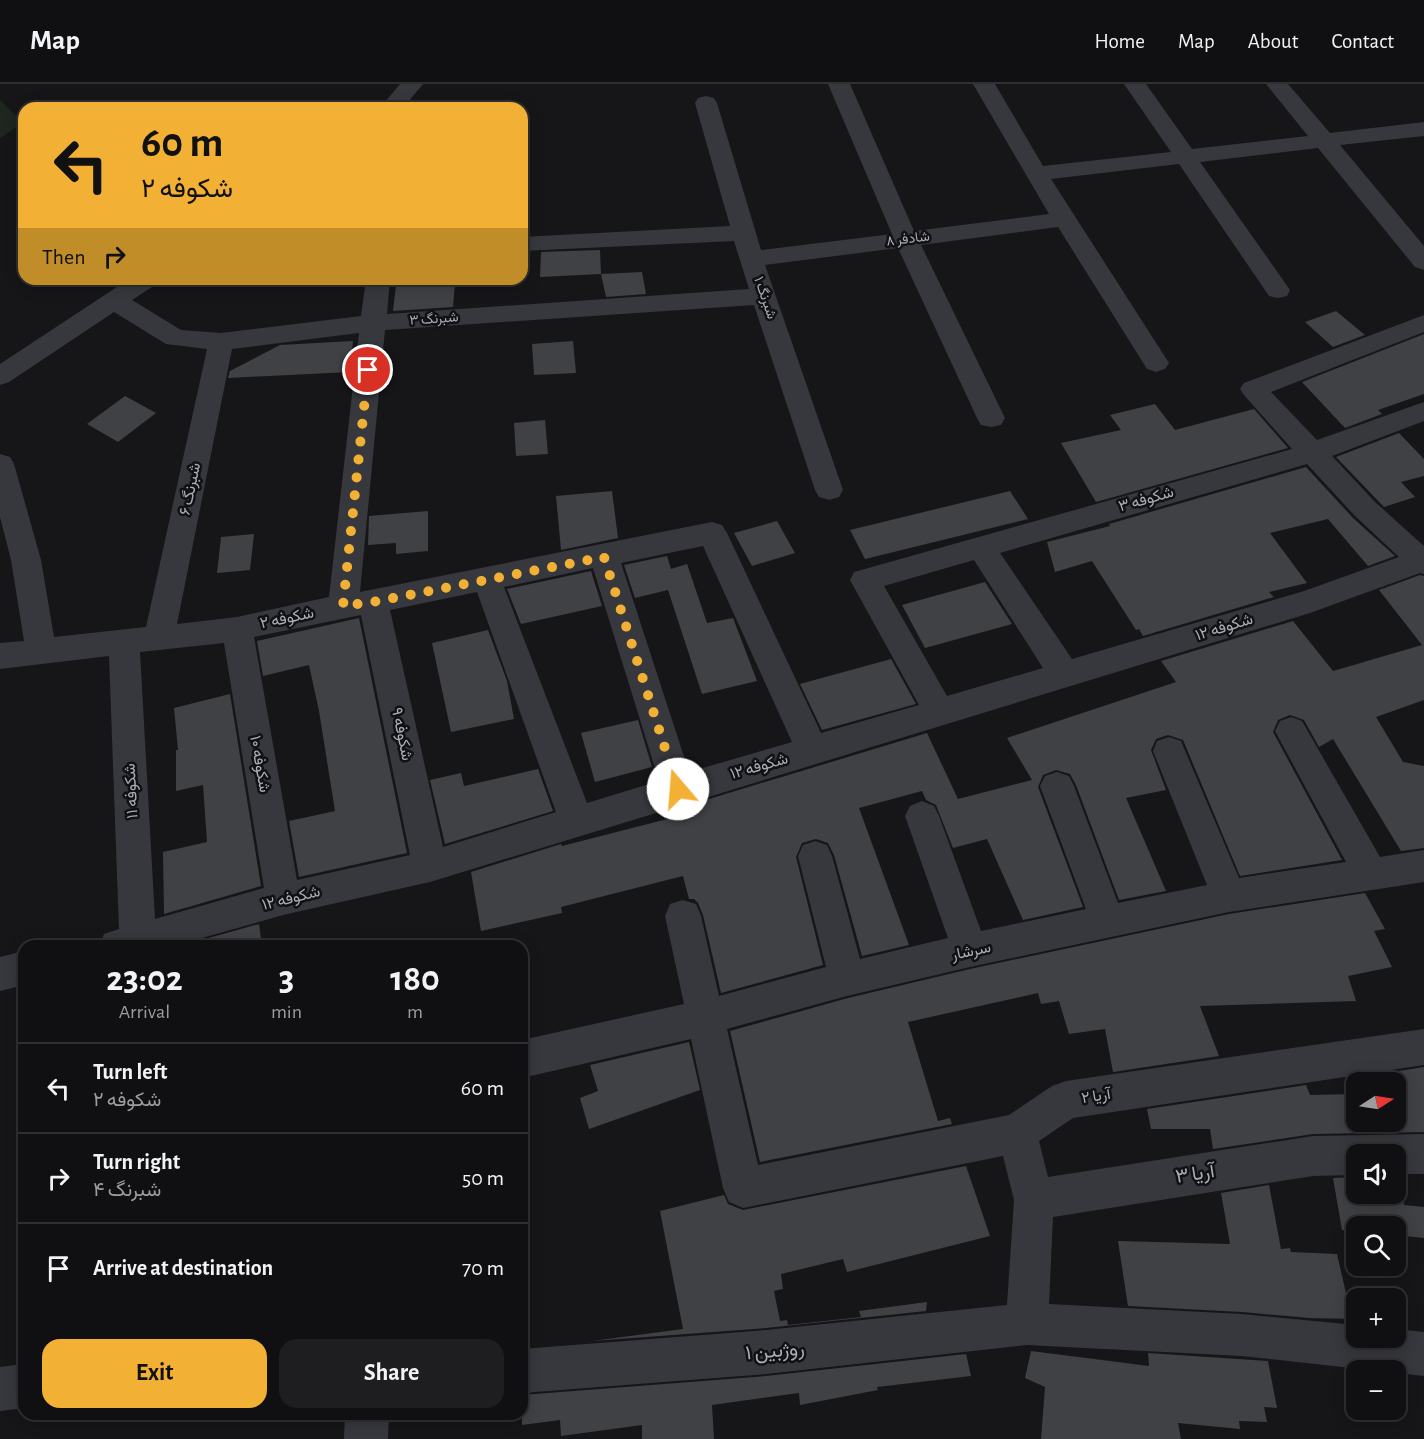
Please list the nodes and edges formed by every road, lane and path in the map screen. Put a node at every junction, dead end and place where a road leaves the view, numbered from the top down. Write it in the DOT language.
graph roads {
  1 [pos="412,84"];
  2 [pos="842,84"];
  3 [pos="984,84"];
  4 [pos="1135,84"];
  5 [pos="1276,84"];
  6 [pos="396,102"];
  7 [pos="706,104"];
  8 [pos="1424,129"];
  9 [pos="1321,140"];
  10 [pos="1185,156"];
  11 [pos="1036,174"];
  12 [pos="1065,219"];
  13 [pos="743,233"];
  14 [pos="906,239"];
  15 [pos="528,244"];
  16 [pos="751,259"];
  17 [pos="1424,262"];
  18 [pos="137,285"];
  19 [pos="377,285"];
  20 [pos="1278,290"];
  21 [pos="765,296"];
  22 [pos="114,300"];
  23 [pos="373,323"];
  24 [pos="1424,323"];
  25 [pos="220,342"];
  26 [pos="1156,363"];
  27 [pos="0,376"];
  28 [pos="1424,411"];
  29 [pos="991,418"];
  30 [pos="1312,453"];
  31 [pos="0,464"];
  32 [pos="829,490"];
  33 [pos="980,546"];
  34 [pos="604,557"];
  35 [pos="1423,561"];
  36 [pos="487,580"];
  37 [pos="358,604"];
  38 [pos="237,629"];
  39 [pos="159,637"];
  40 [pos="124,641"];
  41 [pos="41,652"];
  42 [pos="0,656"];
  43 [pos="1065,675"];
  44 [pos="940,713"];
  45 [pos="1291,731"];
  46 [pos="813,751"];
  47 [pos="1169,751"];
  48 [pos="1057,786"];
  49 [pos="678,789"];
  50 [pos="922,816"];
  51 [pos="577,822"];
  52 [pos="815,856"];
  53 [pos="430,866"];
  54 [pos="1424,866"];
  55 [pos="1371,874"];
  56 [pos="1229,896"];
  57 [pos="283,899"];
  58 [pos="683,916"];
  59 [pos="1108,922"];
  60 [pos="131,940"];
  61 [pos="148,940"];
  62 [pos="970,950"];
  63 [pos="18,970"];
  64 [pos="0,974"];
  65 [pos="847,978"];
  66 [pos="707,1017"];
  67 [pos="1424,1047"];
  68 [pos="528,1058"];
  69 [pos="1017,1133"];
  70 [pos="1406,1154"];
  71 [pos="1424,1154"];
  72 [pos="1346,1155"];
  73 [pos="1034,1200"];
  74 [pos="1028,1324"];
  75 [pos="1424,1354"];
  76 [pos="528,1371"];
  77 [pos="18,1387"];
  78 [pos="0,1389"];
  79 [pos="367,1420"];
  80 [pos="366,1439"];
  1 -- 6 [label="street"];
  2 -- 14 [label="street"];
  3 -- 11 [label="street"];
  4 -- 10 [label="street"];
  5 -- 9 [label="street"];
  7 -- 13 [label="street, شبرنگ ۱"];
  8 -- 9 [label="street"];
  9 -- 10 [label="street"];
  9 -- 17 [label="street"];
  10 -- 11 [label="street"];
  10 -- 20 [label="street"];
  11 -- 12 [label="street"];
  12 -- 14 [label="street, شادفر ۸"];
  12 -- 26 [label="street"];
  13 -- 15 [label="street"];
  13 -- 16 [label="street, شبرنگ ۱"];
  14 -- 16 [label="street, شادفر ۸"];
  14 -- 29 [label="street"];
  16 -- 21 [label="street, شبرنگ ۱"];
  18 -- 22 [label="street"];
  19 -- 23 [label="street, شکوفه ۹"];
  21 -- 23 [label="street, شبرنگ ۳"];
  21 -- 32 [label="street, شبرنگ ۱"];
  22 -- 25 [label="street, شبرنگ ۳"];
  22 -- 27 [label="street"];
  23 -- 25 [label="street, شبرنگ ۳"];
  23 -- 37 [label="street, شکوفه ۹"];
  24 -- 30 [label="street"];
  25 -- 39 [label="street, شبرنگ ۶"];
  28 -- 30 [label="street, شکوفه ۳"];
  30 -- 33 [label="street, شکوفه ۳"];
  30 -- 35 [label="street"];
  31 -- 41 [label="street"];
  33 -- 43 [label="street"];
  33 -- 44 [label="street, شکوفه ۳"];
  34 -- 36 [label="street, شکوفه ۲"];
  34 -- 46 [label="street, شکوفه ۲"];
  34 -- 49 [label="street"];
  35 -- 43 [label="street, شکوفه ۱۲"];
  36 -- 37 [label="street, شکوفه ۲"];
  36 -- 51 [label="street"];
  37 -- 38 [label="street, شکوفه ۲"];
  37 -- 53 [label="street, شکوفه ۹"];
  38 -- 39 [label="street, شکوفه ۲"];
  38 -- 57 [label="street, شکوفه ۱۰"];
  39 -- 40 [label="street, شکوفه ۲"];
  40 -- 41 [label="street, شکوفه ۲"];
  40 -- 60 [label="street, شکوفه ۱۱"];
  41 -- 42 [label="street, شکوفه ۲"];
  43 -- 44 [label="street, شکوفه ۱۲"];
  44 -- 46 [label="street, شکوفه ۱۲"];
  45 -- 55 [label="street"];
  46 -- 49 [label="street, شکوفه ۱۲"];
  47 -- 56 [label="street"];
  48 -- 59 [label="street"];
  49 -- 51 [label="street, شکوفه ۱۲"];
  50 -- 62 [label="street"];
  51 -- 53 [label="street, شکوفه ۱۲"];
  52 -- 65 [label="street"];
  53 -- 57 [label="street, شکوفه ۱۲"];
  54 -- 55 [label="street, سرشار"];
  55 -- 56 [label="street, سرشار"];
  56 -- 59 [label="street, سرشار"];
  57 -- 61 [label="street, شکوفه ۱۲"];
  58 -- 66 [label="street"];
  59 -- 62 [label="street, سرشار"];
  62 -- 65 [label="street, سرشار"];
  63 -- 64 [label="street"];
  65 -- 66 [label="street, سرشار"];
  66 -- 68 [label="street, سرشار"];
  66 -- 69 [label="street, آریا ۲"];
  67 -- 69 [label="street, آریا ۲"];
  69 -- 73 [label="street"];
  70 -- 71 [label="street, آریا ۳"];
  72 -- 73 [label="street, آریا ۳"];
  73 -- 74 [label="street"];
  74 -- 75 [label="street, روژبین ۱"];
  74 -- 76 [label="street, روژبین ۱"];
  77 -- 78 [label="street"];
  79 -- 80 [label="street"];
}
